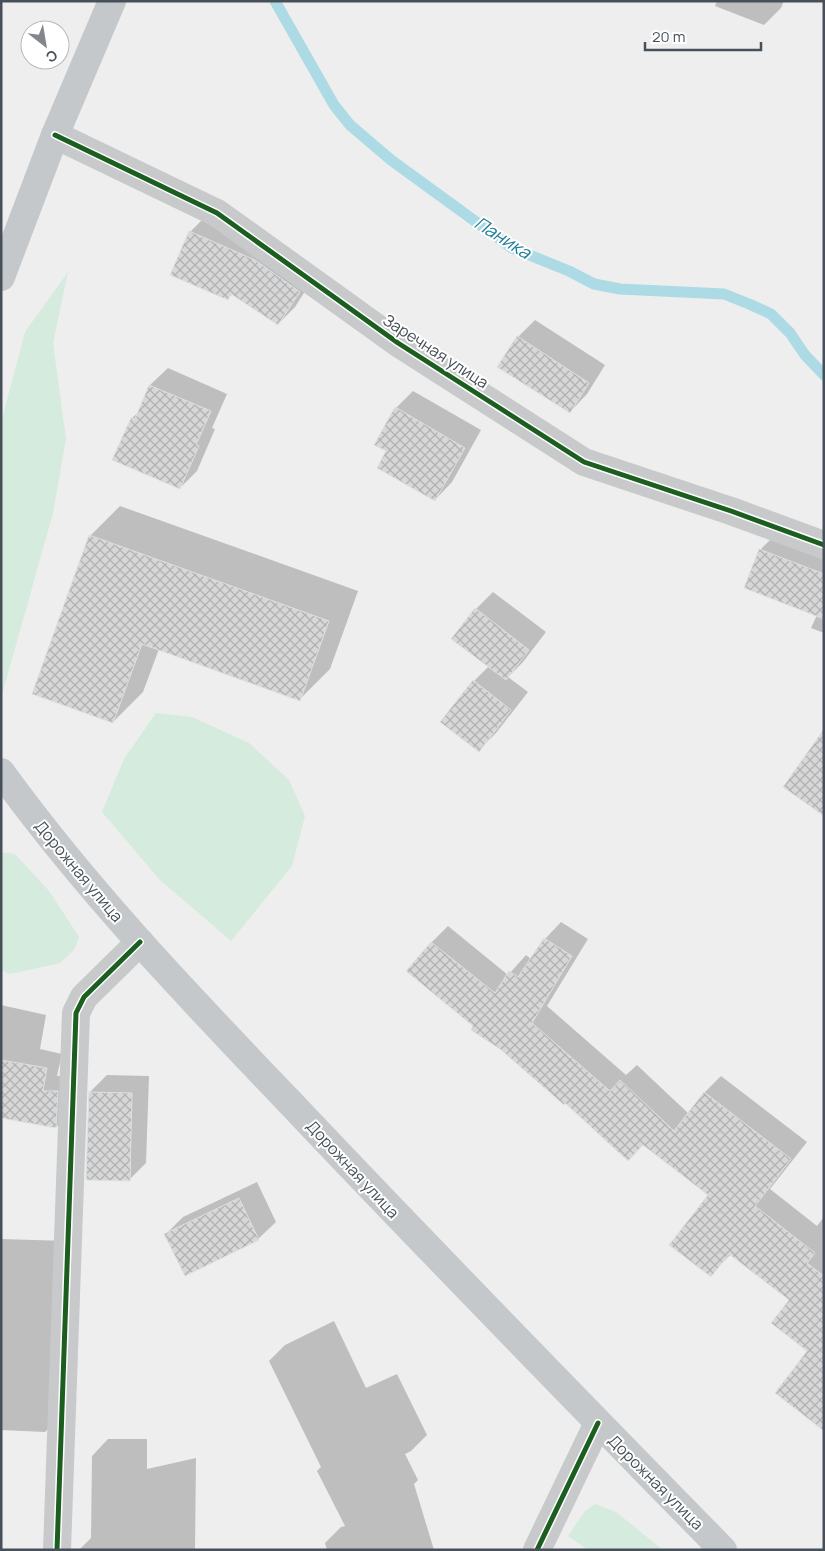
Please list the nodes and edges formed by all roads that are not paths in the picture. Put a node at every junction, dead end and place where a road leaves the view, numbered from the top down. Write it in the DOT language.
graph roads {
  1 [pos="112,1"];
  2 [pos="55,135"];
  3 [pos="1,277"];
  4 [pos="824,545"];
  5 [pos="1,772"];
  6 [pos="140,942"];
  7 [pos="598,1423"];
  8 [pos="57,1550"];
  9 [pos="537,1550"];
  10 [pos="723,1550"];
  1 -- 2 [label="main road"];
  2 -- 3 [label="main road"];
  2 -- 4 [label="street, Заречная улица"];
  5 -- 6 [label="main road, Дорожная улица"];
  6 -- 7 [label="main road, Дорожная улица"];
  6 -- 8 [label="street"];
  7 -- 9 [label="street"];
  7 -- 10 [label="main road, Дорожная улица"];
}
